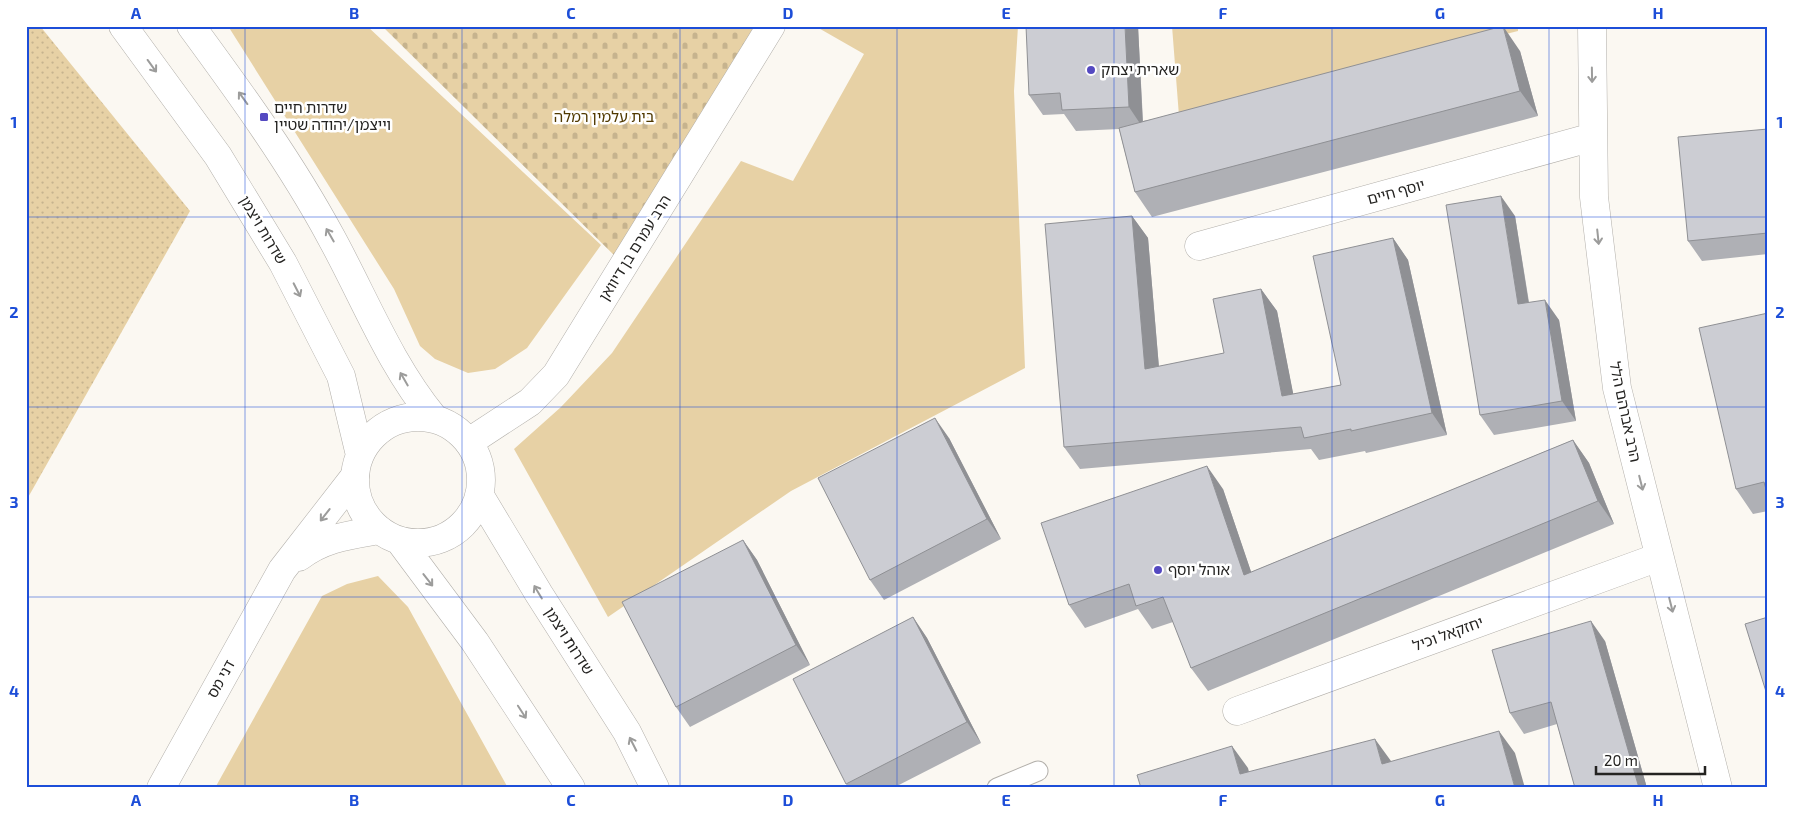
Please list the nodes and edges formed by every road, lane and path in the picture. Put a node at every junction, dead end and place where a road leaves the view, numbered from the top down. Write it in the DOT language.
graph roads {
  1 [pos="123,26"];
  2 [pos="191,26"];
  3 [pos="771,26"];
  4 [pos="1592,26"];
  5 [pos="1593,137"];
  6 [pos="1199,246"];
  7 [pos="434,418"];
  8 [pos="469,442"];
  9 [pos="358,466"];
  10 [pos="480,496"];
  11 [pos="389,535"];
  12 [pos="1659,558"];
  13 [pos="282,570"];
  14 [pos="1237,711"];
  15 [pos="1038,771"];
  16 [pos="161,788"];
  17 [pos="570,788"];
  18 [pos="655,788"];
  19 [pos="997,788"];
  20 [pos="1718,788"];
  1 -- 9 [label="street, שדרות ויצמן, one-way"];
  7 -- 2 [label="street, one-way"];
  3 -- 8 [label="street, הרב עמרם בן דיוואן"];
  4 -- 5 [label="street, הרב אברהם הלל, one-way"];
  5 -- 6 [label="street, יוסף חיים"];
  5 -- 12 [label="street, הרב אברהם הלל, one-way"];
  7 -- 8 [label="street"];
  7 -- 9 [label="street"];
  8 -- 10 [label="street"];
  9 -- 11 [label="street"];
  9 -- 13 [label="street, דני מס, one-way"];
  10 -- 11 [label="street"];
  18 -- 10 [label="street, שדרות ויצמן, one-way"];
  11 -- 13 [label="street, דני מס"];
  11 -- 17 [label="street, one-way"];
  12 -- 14 [label="street, יחזקאל וכיל"];
  12 -- 20 [label="street, הרב אברהם הלל, one-way"];
  13 -- 16 [label="street, דני מס"];
  15 -- 19 [label="lane"];
}
